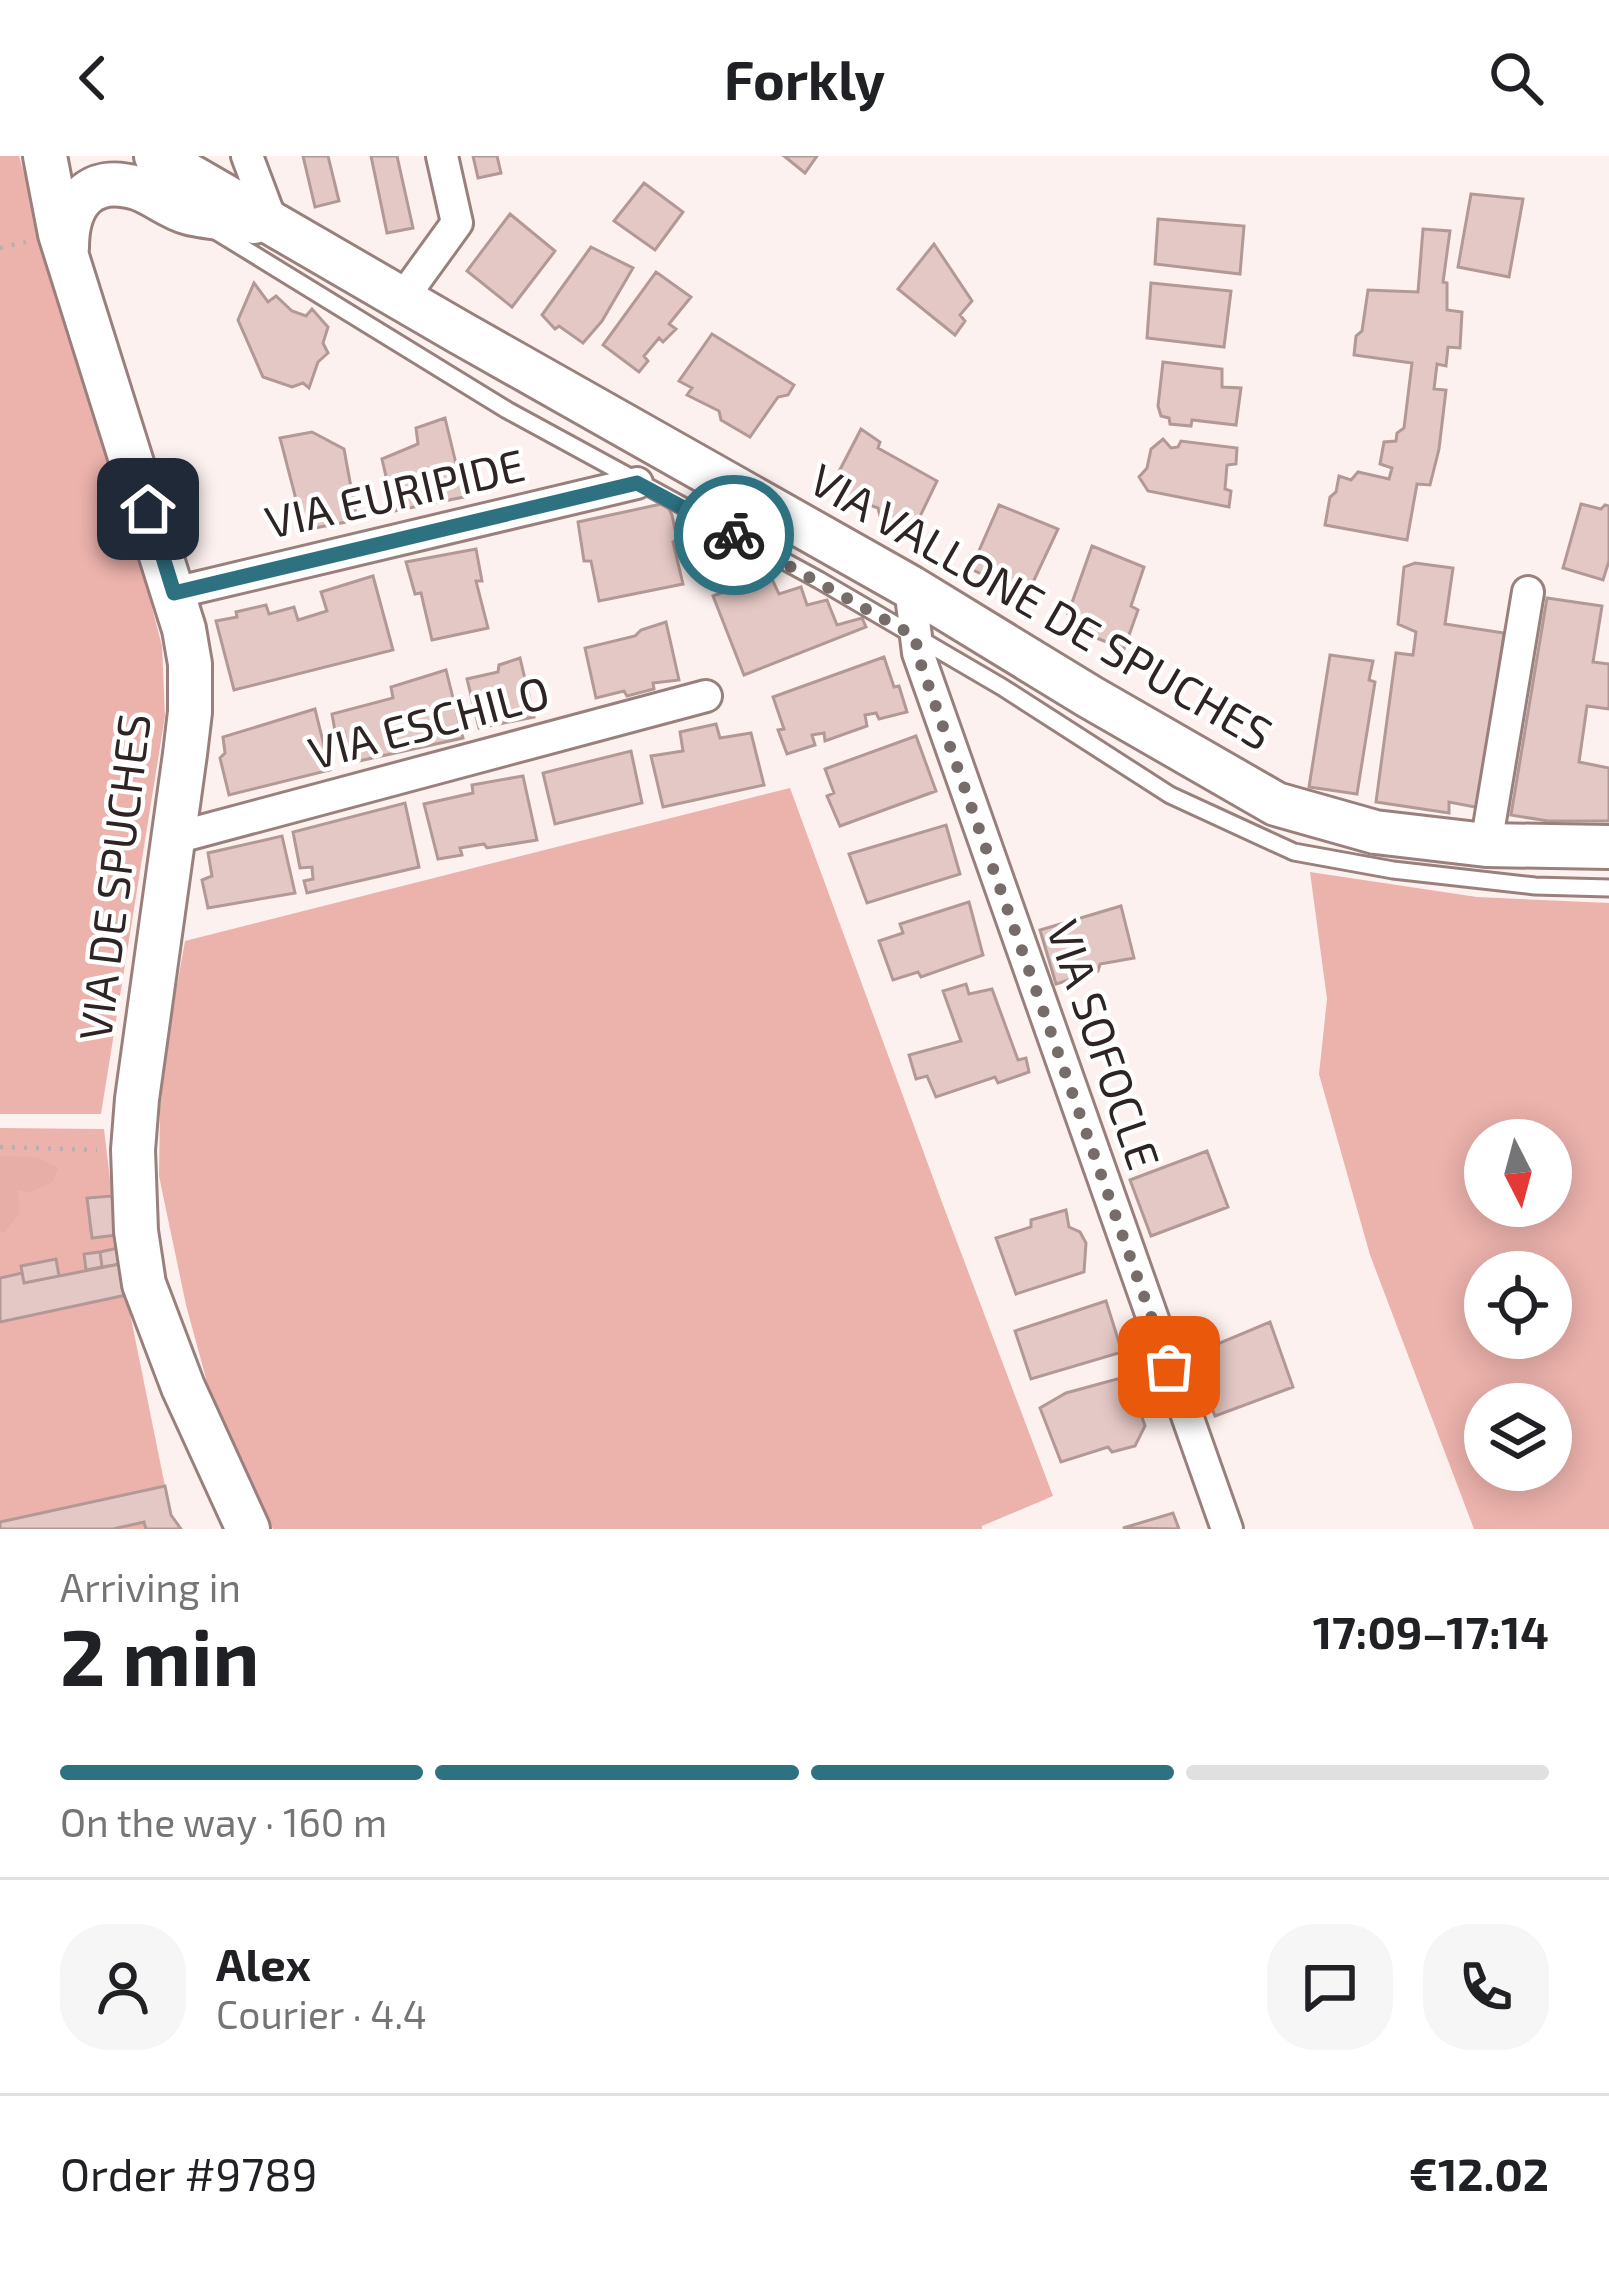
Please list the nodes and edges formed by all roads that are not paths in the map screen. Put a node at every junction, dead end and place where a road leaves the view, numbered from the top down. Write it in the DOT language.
graph roads {
  1 [pos="45,156"];
  2 [pos="156,156"];
  3 [pos="247,156"];
  4 [pos="442,156"];
  5 [pos="186,213"];
  6 [pos="274,225"];
  7 [pos="64,245"];
  8 [pos="402,299"];
  9 [pos="637,483"];
  10 [pos="910,587"];
  11 [pos="1528,592"];
  12 [pos="174,593"];
  13 [pos="916,637"];
  14 [pos="706,696"];
  15 [pos="175,838"];
  16 [pos="1486,845"];
  17 [pos="1609,847"];
  18 [pos="1609,888"];
  19 [pos="248,1529"];
  20 [pos="1227,1529"];
  1 -- 7 [label="street"];
  2 -- 6 [label="street, VIA VALLONE DE SPUCHES"];
  3 -- 6 [label="street"];
  4 -- 8 [label="street"];
  5 -- 6 [label="street, VIA VALLONE DE SPUCHES"];
  5 -- 7 [label="street, VIA VALLONE DE SPUCHES"];
  5 -- 9 [label="lane"];
  6 -- 8 [label="street, VIA VALLONE DE SPUCHES"];
  7 -- 12 [label="street, VIA DE SPUCHES"];
  8 -- 10 [label="street, VIA VALLONE DE SPUCHES"];
  9 -- 12 [label="street, VIA EURIPIDE"];
  9 -- 13 [label="lane"];
  10 -- 13 [label="street, VIA SOFOCLE"];
  10 -- 16 [label="street, VIA VALLONE DE SPUCHES"];
  11 -- 16 [label="street"];
  12 -- 15 [label="street, VIA DE SPUCHES"];
  13 -- 18 [label="lane"];
  13 -- 20 [label="street, VIA SOFOCLE"];
  14 -- 15 [label="street, VIA ESCHILO"];
  15 -- 19 [label="street, VIA DE SPUCHES"];
  16 -- 17 [label="street, VIA VALLONE DE SPUCHES"];
}
